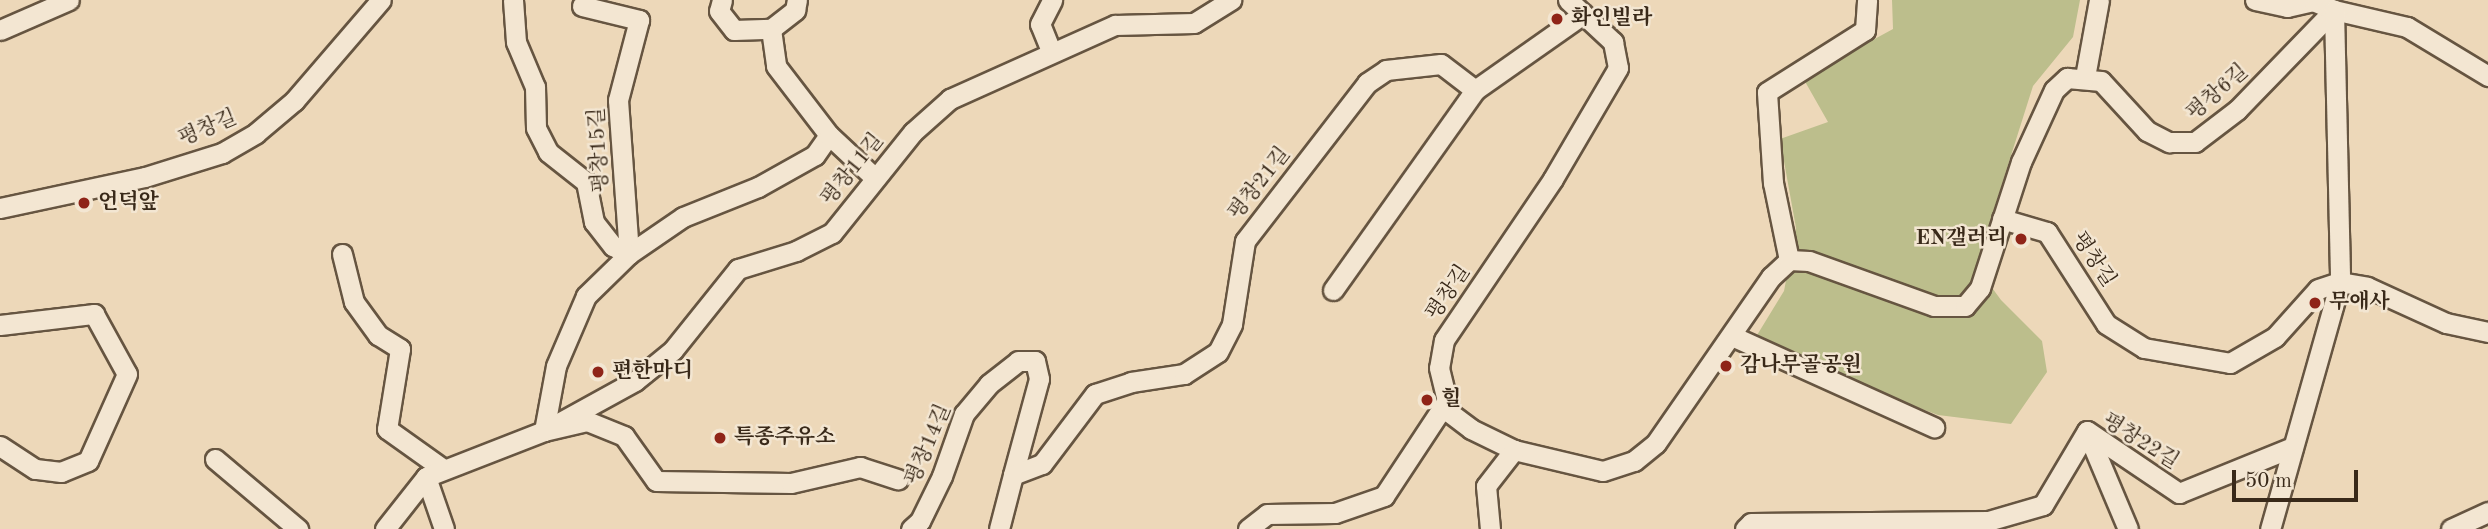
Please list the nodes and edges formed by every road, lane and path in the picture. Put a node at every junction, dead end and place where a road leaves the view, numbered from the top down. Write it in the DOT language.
graph roads {
  1 [pos="69,0"];
  2 [pos="381,0"];
  3 [pos="513,0"];
  4 [pos="722,0"];
  5 [pos="797,0"];
  6 [pos="1052,0"];
  7 [pos="1231,0"];
  8 [pos="1568,0"];
  9 [pos="1867,0"];
  10 [pos="2099,0"];
  11 [pos="2255,0"];
  12 [pos="582,6"];
  13 [pos="2334,10"];
  14 [pos="1583,14"];
  15 [pos="771,29"];
  16 [pos="0,30"];
  17 [pos="1051,51"];
  18 [pos="2488,76"];
  19 [pos="2085,77"];
  20 [pos="1475,90"];
  21 [pos="829,135"];
  22 [pos="875,178"];
  23 [pos="0,208"];
  24 [pos="2002,219"];
  25 [pos="342,254"];
  26 [pos="629,254"];
  27 [pos="1789,260"];
  28 [pos="2340,282"];
  29 [pos="1333,290"];
  30 [pos="0,325"];
  31 [pos="2488,332"];
  32 [pos="1731,337"];
  33 [pos="1446,402"];
  34 [pos="1934,427"];
  35 [pos="544,431"];
  36 [pos="2087,431"];
  37 [pos="0,446"];
  38 [pos="2293,447"];
  39 [pos="1514,450"];
  40 [pos="215,460"];
  41 [pos="434,473"];
  42 [pos="1013,475"];
  43 [pos="898,479"];
  44 [pos="2488,512"];
  45 [pos="298,529"];
  46 [pos="385,529"];
  47 [pos="444,529"];
  48 [pos="911,529"];
  49 [pos="999,529"];
  50 [pos="1248,529"];
  51 [pos="1490,529"];
  52 [pos="1745,529"];
  53 [pos="2128,529"];
  54 [pos="2270,529"];
  55 [pos="2451,529"];
  1 -- 16 [label="street"];
  2 -- 23 [label="street, 평창길 / 평창길"];
  3 -- 26 [label="street, 평창15길"];
  4 -- 15 [label="street"];
  5 -- 15 [label="street"];
  6 -- 17 [label="street"];
  7 -- 17 [label="street, 평창11길"];
  8 -- 14 [label="street, 평창길 / 평창길"];
  9 -- 27 [label="street"];
  10 -- 19 [label="street"];
  11 -- 13 [label="street"];
  12 -- 26 [label="street, 평창15길"];
  13 -- 18 [label="street"];
  13 -- 19 [label="street, 평창6길"];
  13 -- 28 [label="street"];
  14 -- 20 [label="street"];
  14 -- 33 [label="street, 평창길 / 평창길"];
  15 -- 21 [label="street"];
  17 -- 22 [label="street, 평창11길"];
  19 -- 24 [label="street"];
  20 -- 29 [label="street"];
  20 -- 42 [label="street, 평창21길"];
  21 -- 22 [label="street"];
  21 -- 26 [label="street"];
  22 -- 35 [label="street, 평창11길"];
  24 -- 27 [label="street"];
  24 -- 28 [label="street, 평창길 / 평창길"];
  25 -- 41 [label="street"];
  26 -- 35 [label="street"];
  27 -- 32 [label="street"];
  28 -- 31 [label="street"];
  28 -- 38 [label="street"];
  30 -- 37 [label="street"];
  32 -- 34 [label="street"];
  32 -- 39 [label="street"];
  33 -- 39 [label="street"];
  33 -- 50 [label="street"];
  35 -- 41 [label="street, 평창11길"];
  35 -- 43 [label="street, 평창11길"];
  36 -- 38 [label="street, 평창22길"];
  36 -- 52 [label="street, 평창22길"];
  36 -- 53 [label="street"];
  38 -- 54 [label="street"];
  39 -- 51 [label="street"];
  40 -- 45 [label="street"];
  41 -- 46 [label="street"];
  41 -- 47 [label="street"];
  42 -- 48 [label="street, 평창14길"];
  42 -- 49 [label="street"];
  44 -- 55 [label="street"];
}
